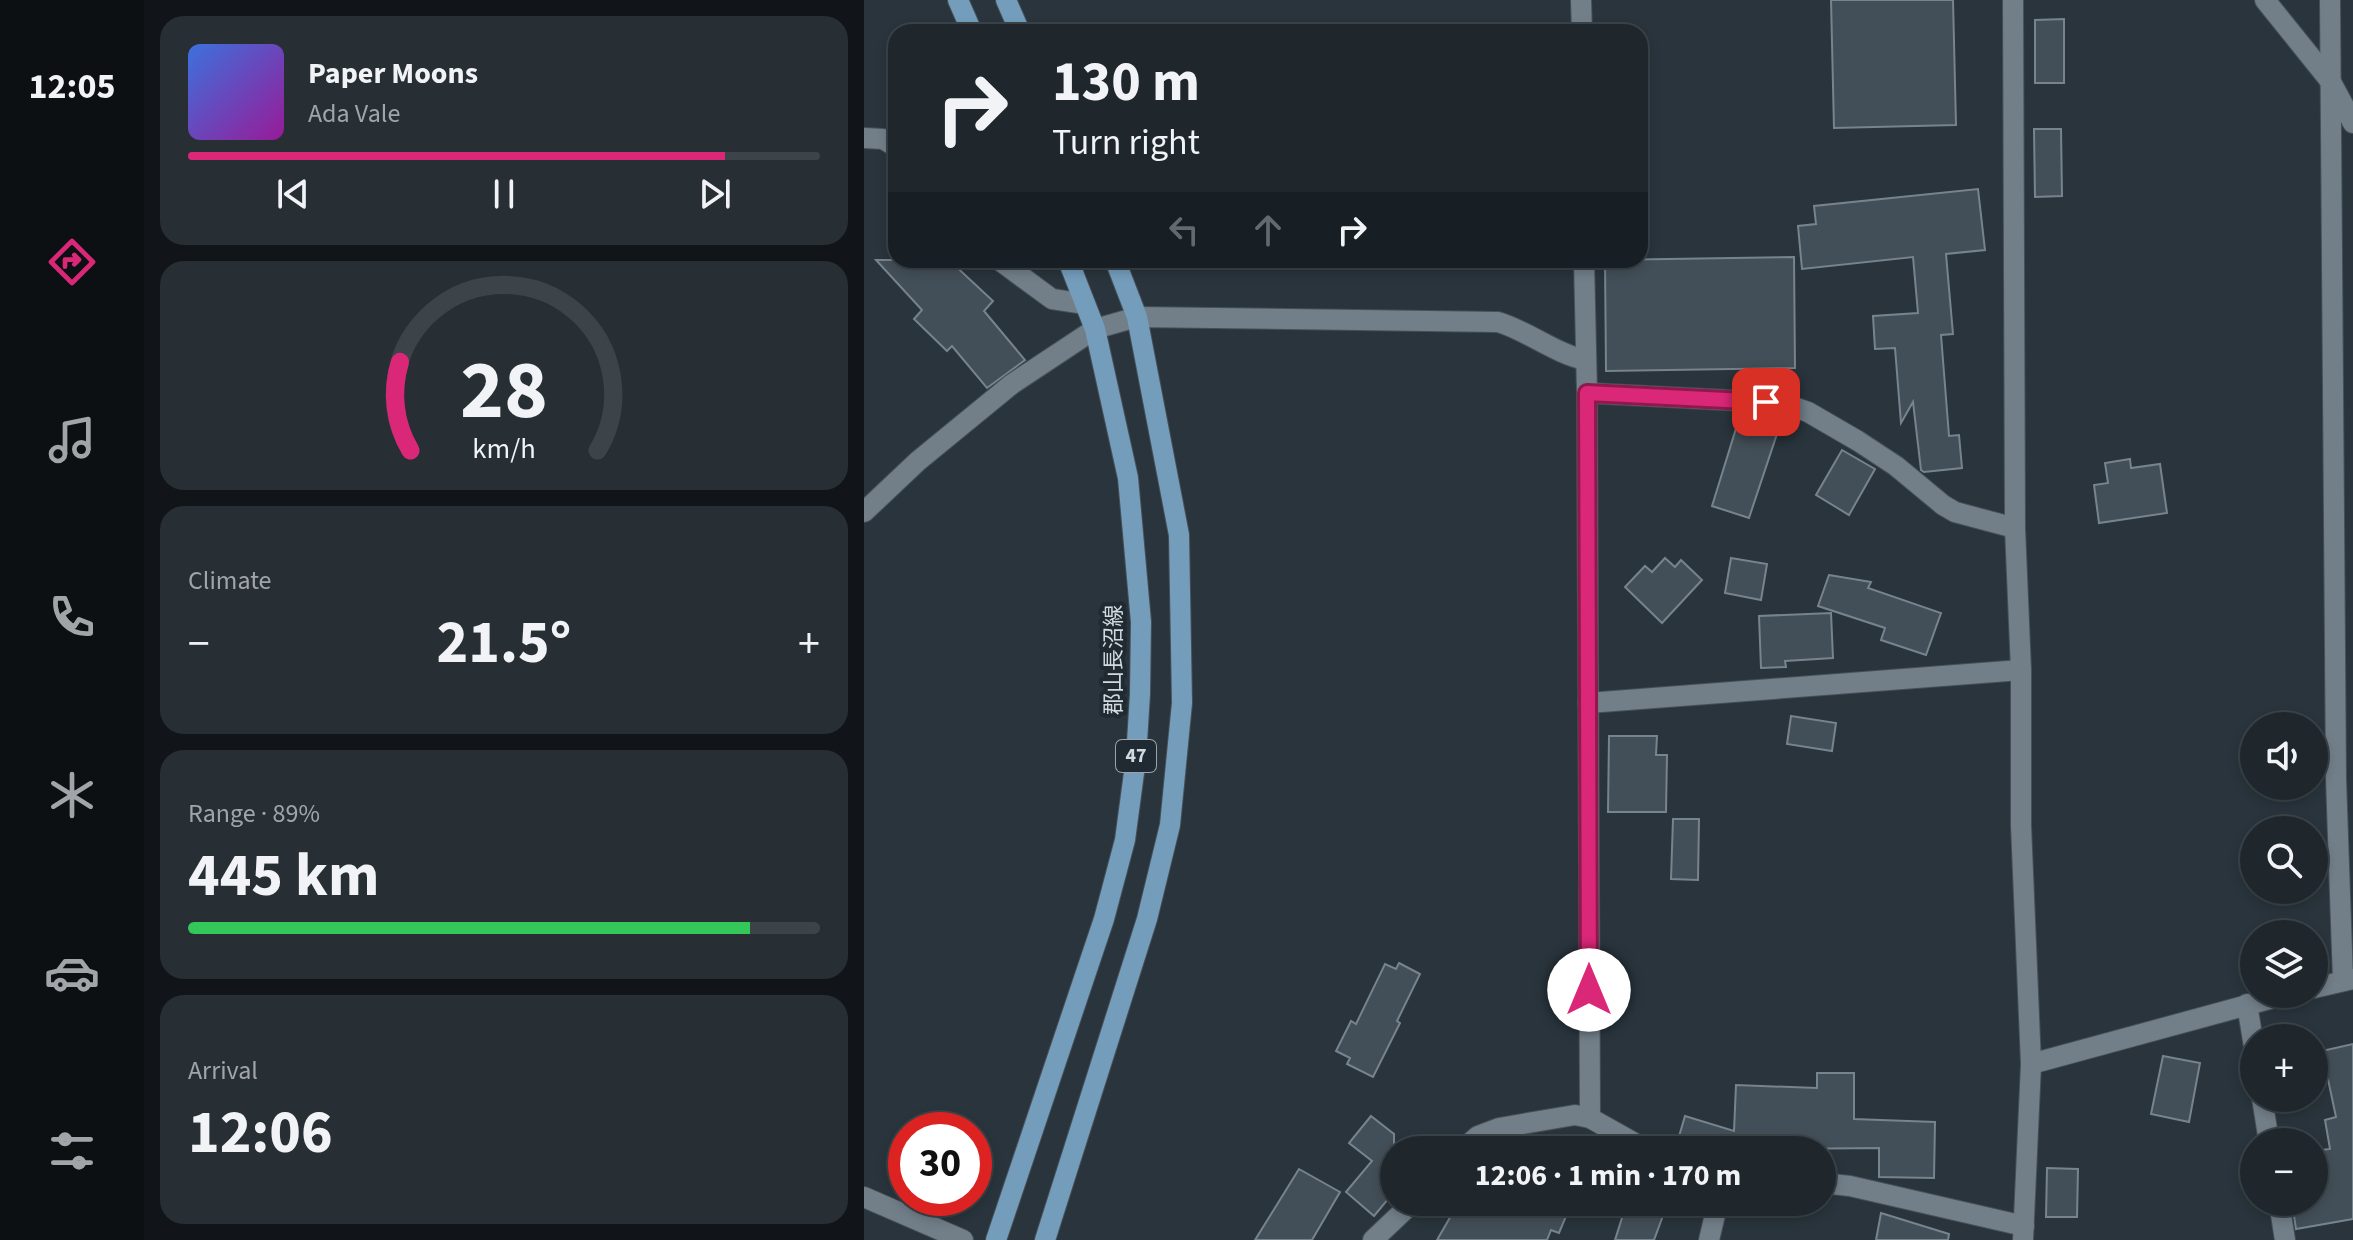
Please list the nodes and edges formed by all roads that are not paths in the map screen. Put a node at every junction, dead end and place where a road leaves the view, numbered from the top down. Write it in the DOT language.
graph roads {
  1 [pos="958,0"];
  2 [pos="1006,0"];
  3 [pos="1581,0"];
  4 [pos="2013,0"];
  5 [pos="2265,0"];
  6 [pos="2330,0"];
  7 [pos="968,24"];
  8 [pos="1016,24"];
  9 [pos="1582,24"];
  10 [pos="2331,82"];
  11 [pos="2353,123"];
  12 [pos="864,138"];
  13 [pos="888,142"];
  14 [pos="1010,268"];
  15 [pos="1071,268"];
  16 [pos="1118,268"];
  17 [pos="1584,268"];
  18 [pos="1085,304"];
  19 [pos="1137,317"];
  20 [pos="1095,329"];
  21 [pos="1585,360"];
  22 [pos="1587,393"];
  23 [pos="864,512"];
  24 [pos="2015,528"];
  25 [pos="2021,670"];
  26 [pos="1588,703"];
  27 [pos="2348,980"];
  28 [pos="2328,985"];
  29 [pos="2240,1006"];
  30 [pos="2031,1064"];
  31 [pos="1590,1118"];
  32 [pos="1478,1136"];
  33 [pos="1622,1136"];
  34 [pos="1836,1184"];
  35 [pos="864,1197"];
  36 [pos="1398,1216"];
  37 [pos="1715,1216"];
  38 [pos="2281,1216"];
  39 [pos="2027,1236"];
  40 [pos="963,1240"];
  41 [pos="996,1240"];
  42 [pos="1045,1240"];
  43 [pos="1373,1240"];
  44 [pos="1709,1240"];
  45 [pos="2285,1240"];
  1 -- 7 [label="main road"];
  2 -- 8 [label="main road"];
  3 -- 9 [label="street"];
  4 -- 24 [label="street"];
  5 -- 10 [label="street"];
  6 -- 10 [label="street"];
  10 -- 11 [label="street"];
  10 -- 27 [label="street"];
  12 -- 13 [label="street"];
  14 -- 18 [label="street"];
  15 -- 18 [label="main road, 郡山長沼線 / 47"];
  16 -- 19 [label="main road, 47"];
  17 -- 21 [label="street"];
  18 -- 20 [label="main road, 郡山長沼線 / 47"];
  19 -- 20 [label="street"];
  19 -- 21 [label="street"];
  19 -- 42 [label="main road, 47"];
  20 -- 23 [label="street"];
  20 -- 41 [label="main road, 郡山長沼線 / 47"];
  21 -- 22 [label="street"];
  22 -- 24 [label="street"];
  22 -- 26 [label="street"];
  24 -- 25 [label="street"];
  25 -- 26 [label="street"];
  25 -- 30 [label="street"];
  26 -- 31 [label="street"];
  27 -- 28 [label="street"];
  29 -- 30 [label="street"];
  30 -- 39 [label="street"];
  31 -- 32 [label="street"];
  31 -- 33 [label="street"];
  34 -- 39 [label="street"];
  35 -- 40 [label="street"];
  36 -- 43 [label="street"];
  37 -- 44 [label="street"];
  38 -- 45 [label="street"];
}
